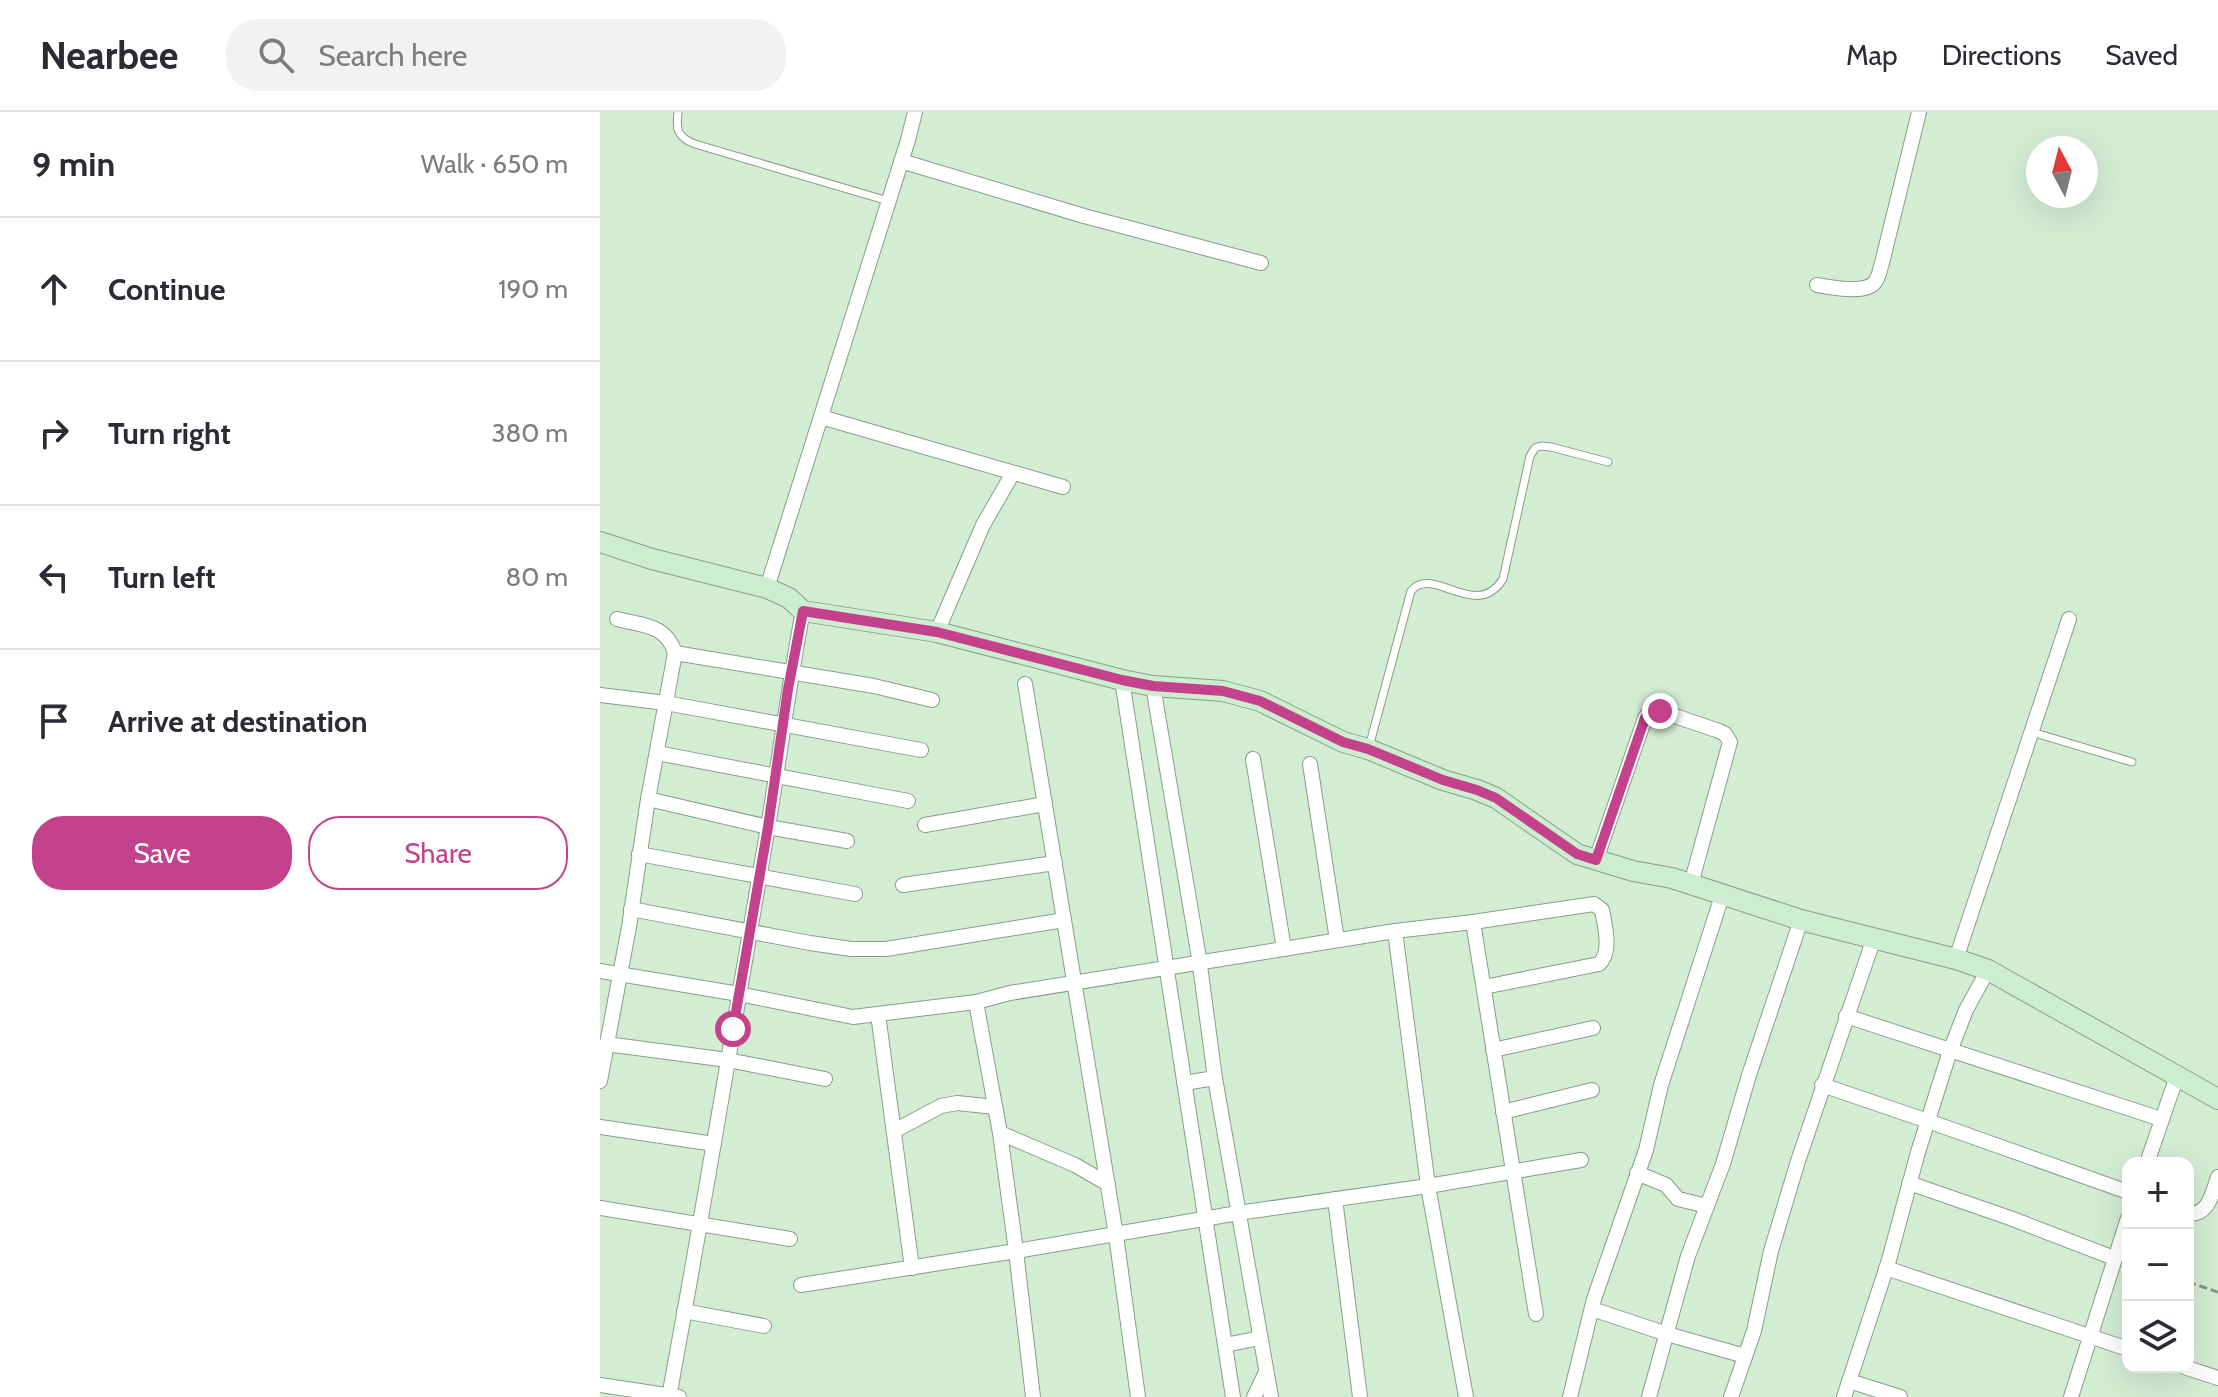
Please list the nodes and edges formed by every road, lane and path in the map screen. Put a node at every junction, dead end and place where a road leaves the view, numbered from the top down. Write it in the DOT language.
graph roads {
  1 [pos="678,112"];
  2 [pos="915,112"];
  3 [pos="1919,112"];
  4 [pos="901,161"];
  5 [pos="888,201"];
  6 [pos="1261,263"];
  7 [pos="1817,285"];
  8 [pos="821,417"];
  9 [pos="1608,462"];
  10 [pos="1013,473"];
  11 [pos="1063,487"];
  12 [pos="600,542"];
  13 [pos="767,588"];
  14 [pos="803,611"];
  15 [pos="617,619"];
  16 [pos="2069,619"];
  17 [pos="937,632"];
  18 [pos="671,644"];
  19 [pos="791,671"];
  20 [pos="1122,680"];
  21 [pos="1025,684"];
  22 [pos="1153,686"];
  23 [pos="600,695"];
  24 [pos="932,700"];
  25 [pos="666,703"];
  26 [pos="783,725"];
  27 [pos="2032,732"];
  28 [pos="1368,749"];
  29 [pos="921,750"];
  30 [pos="657,753"];
  31 [pos="1253,759"];
  32 [pos="2132,762"];
  33 [pos="1310,764"];
  34 [pos="776,777"];
  35 [pos="648,799"];
  36 [pos="908,801"];
  37 [pos="1045,804"];
  38 [pos="925,825"];
  39 [pos="768,827"];
  40 [pos="847,841"];
  41 [pos="639,854"];
  42 [pos="1596,860"];
  43 [pos="1055,863"];
  44 [pos="759,876"];
  45 [pos="1691,884"];
  46 [pos="903,885"];
  47 [pos="855,894"];
  48 [pos="1722,896"];
  49 [pos="631,909"];
  50 [pos="1064,920"];
  51 [pos="1801,920"];
  52 [pos="1473,922"];
  53 [pos="749,930"];
  54 [pos="1395,931"];
  55 [pos="1874,938"];
  56 [pos="1337,940"];
  57 [pos="1284,949"];
  58 [pos="1956,959"];
  59 [pos="1199,962"];
  60 [pos="1166,968"];
  61 [pos="1988,970"];
  62 [pos="600,971"];
  63 [pos="620,975"];
  64 [pos="1075,983"];
  65 [pos="1484,987"];
  66 [pos="739,994"];
  67 [pos="976,1002"];
  68 [pos="878,1014"];
  69 [pos="1846,1016"];
  70 [pos="1593,1028"];
  71 [pos="605,1040"];
  72 [pos="1493,1050"];
  73 [pos="1950,1051"];
  74 [pos="728,1060"];
  75 [pos="2177,1076"];
  76 [pos="1215,1078"];
  77 [pos="825,1079"];
  78 [pos="600,1081"];
  79 [pos="1184,1083"];
  80 [pos="1822,1085"];
  81 [pos="1592,1090"];
  82 [pos="2218,1099"];
  83 [pos="995,1107"];
  84 [pos="1503,1112"];
  85 [pos="2161,1119"];
  86 [pos="1928,1121"];
  87 [pos="600,1127"];
  88 [pos="894,1131"];
  89 [pos="1000,1133"];
  90 [pos="714,1144"];
  91 [pos="2149,1157"];
  92 [pos="1581,1160"];
  93 [pos="1512,1170"];
  94 [pos="1637,1173"];
  95 [pos="2218,1177"];
  96 [pos="1909,1183"];
  97 [pos="1108,1184"];
  98 [pos="1428,1186"];
  99 [pos="2122,1190"];
  100 [pos="1335,1199"];
  101 [pos="1707,1206"];
  102 [pos="600,1208"];
  103 [pos="1238,1213"];
  104 [pos="2194,1214"];
  105 [pos="1206,1220"];
  106 [pos="699,1223"];
  107 [pos="2124,1229"];
  108 [pos="1116,1235"];
  109 [pos="790,1239"];
  110 [pos="1016,1251"];
  111 [pos="2114,1258"];
  112 [pos="912,1268"];
  113 [pos="1886,1268"];
  114 [pos="2194,1284"];
  115 [pos="801,1285"];
  116 [pos="2218,1292"];
  117 [pos="1592,1309"];
  118 [pos="684,1311"];
  119 [pos="1536,1314"];
  120 [pos="764,1326"];
  121 [pos="1667,1334"];
  122 [pos="2090,1337"];
  123 [pos="1260,1338"];
  124 [pos="1225,1345"];
  125 [pos="2122,1347"];
  126 [pos="1745,1356"];
  127 [pos="2194,1370"];
  128 [pos="1266,1372"];
  129 [pos="2218,1378"];
  130 [pos="1849,1381"];
  131 [pos="600,1385"];
  132 [pos="673,1396"];
  133 [pos="1033,1397"];
  134 [pos="1138,1397"];
  135 [pos="1233,1397"];
  136 [pos="1254,1397"];
  137 [pos="1271,1397"];
  138 [pos="1360,1397"];
  139 [pos="1466,1397"];
  140 [pos="1570,1397"];
  141 [pos="1649,1397"];
  142 [pos="1731,1397"];
  143 [pos="1844,1397"];
  144 [pos="1900,1397"];
  145 [pos="2071,1397"];
  1 -- 5 [label="lane"];
  2 -- 4 [label="street"];
  3 -- 7 [label="street"];
  4 -- 5 [label="street"];
  4 -- 6 [label="street"];
  5 -- 8 [label="street"];
  8 -- 10 [label="street"];
  8 -- 13 [label="street"];
  9 -- 28 [label="lane"];
  10 -- 11 [label="street"];
  10 -- 17 [label="street"];
  12 -- 13 [label="street"];
  13 -- 14 [label="street"];
  14 -- 17 [label="street"];
  14 -- 19 [label="street"];
  15 -- 18 [label="street"];
  16 -- 27 [label="street"];
  17 -- 20 [label="street"];
  18 -- 19 [label="street"];
  18 -- 25 [label="street"];
  19 -- 24 [label="street"];
  19 -- 26 [label="street"];
  20 -- 22 [label="street"];
  20 -- 60 [label="street"];
  21 -- 37 [label="street"];
  22 -- 28 [label="street"];
  22 -- 59 [label="street"];
  23 -- 25 [label="street"];
  25 -- 26 [label="street"];
  25 -- 30 [label="street"];
  26 -- 29 [label="street"];
  26 -- 34 [label="street"];
  27 -- 32 [label="lane"];
  27 -- 58 [label="street"];
  28 -- 42 [label="street"];
  30 -- 34 [label="street"];
  30 -- 35 [label="street"];
  31 -- 57 [label="street"];
  33 -- 56 [label="street"];
  34 -- 36 [label="street"];
  34 -- 39 [label="street"];
  35 -- 39 [label="street"];
  35 -- 41 [label="street"];
  37 -- 38 [label="street"];
  37 -- 43 [label="street"];
  39 -- 40 [label="street"];
  39 -- 44 [label="street"];
  41 -- 44 [label="street"];
  41 -- 49 [label="street"];
  42 -- 45 [label="street"];
  42 -- 45 [label="street"];
  43 -- 46 [label="street"];
  43 -- 50 [label="street"];
  44 -- 47 [label="street"];
  44 -- 53 [label="street"];
  45 -- 48 [label="street"];
  48 -- 51 [label="street"];
  48 -- 94 [label="street"];
  49 -- 53 [label="street"];
  49 -- 63 [label="street"];
  50 -- 53 [label="street"];
  50 -- 64 [label="street"];
  51 -- 55 [label="street"];
  51 -- 101 [label="street"];
  52 -- 54 [label="street"];
  52 -- 65 [label="street"];
  52 -- 65 [label="street"];
  53 -- 66 [label="street"];
  54 -- 56 [label="street"];
  54 -- 98 [label="street"];
  55 -- 58 [label="street"];
  55 -- 69 [label="street"];
  56 -- 57 [label="street"];
  57 -- 59 [label="street"];
  58 -- 61 [label="street"];
  59 -- 60 [label="street"];
  59 -- 76 [label="street"];
  60 -- 64 [label="street"];
  60 -- 79 [label="street"];
  61 -- 73 [label="street"];
  61 -- 75 [label="street"];
  62 -- 63 [label="street"];
  63 -- 66 [label="street"];
  63 -- 71 [label="street"];
  64 -- 67 [label="street"];
  64 -- 97 [label="street"];
  65 -- 72 [label="street"];
  66 -- 68 [label="street"];
  66 -- 74 [label="street"];
  67 -- 68 [label="street"];
  67 -- 83 [label="street"];
  68 -- 88 [label="street"];
  69 -- 73 [label="street"];
  69 -- 80 [label="street"];
  70 -- 72 [label="street"];
  71 -- 74 [label="street"];
  71 -- 78 [label="street"];
  72 -- 84 [label="street"];
  73 -- 85 [label="street"];
  73 -- 86 [label="street"];
  74 -- 77 [label="street"];
  74 -- 90 [label="street"];
  75 -- 82 [label="street"];
  75 -- 85 [label="street"];
  76 -- 79 [label="street"];
  76 -- 103 [label="street"];
  79 -- 105 [label="street"];
  80 -- 86 [label="street"];
  80 -- 126 [label="street"];
  81 -- 84 [label="street"];
  83 -- 88 [label="street"];
  83 -- 89 [label="street"];
  84 -- 93 [label="street"];
  85 -- 91 [label="street"];
  86 -- 96 [label="street"];
  86 -- 99 [label="street"];
  87 -- 90 [label="street"];
  88 -- 112 [label="street"];
  89 -- 97 [label="street"];
  89 -- 110 [label="street"];
  90 -- 106 [label="street"];
  92 -- 93 [label="street"];
  93 -- 98 [label="street"];
  93 -- 119 [label="street"];
  94 -- 101 [label="street"];
  94 -- 117 [label="street"];
  95 -- 104 [label="street"];
  96 -- 111 [label="street"];
  96 -- 113 [label="street"];
  97 -- 108 [label="street"];
  98 -- 100 [label="street"];
  98 -- 139 [label="street"];
  100 -- 103 [label="street"];
  100 -- 138 [label="street"];
  101 -- 121 [label="street"];
  102 -- 106 [label="street"];
  103 -- 105 [label="street"];
  103 -- 123 [label="street"];
  105 -- 108 [label="street"];
  105 -- 124 [label="street"];
  106 -- 109 [label="street"];
  106 -- 118 [label="street"];
  107 -- 111 [label="street"];
  108 -- 110 [label="street"];
  108 -- 134 [label="street"];
  110 -- 112 [label="street"];
  110 -- 133 [label="street"];
  111 -- 122 [label="street"];
  112 -- 115 [label="street"];
  113 -- 122 [label="street"];
  113 -- 130 [label="street"];
  114 -- 116 [label="path"];
  117 -- 121 [label="street"];
  117 -- 140 [label="street"];
  118 -- 120 [label="street"];
  118 -- 132 [label="street"];
  121 -- 126 [label="street"];
  121 -- 141 [label="street"];
  122 -- 125 [label="street"];
  122 -- 145 [label="street"];
  123 -- 124 [label="street"];
  123 -- 128 [label="street"];
  124 -- 135 [label="street"];
  126 -- 142 [label="street"];
  127 -- 129 [label="street"];
  128 -- 136 [label="street"];
  128 -- 137 [label="street"];
  130 -- 143 [label="street"];
  130 -- 144 [label="street"];
  131 -- 132 [label="street"];
}
